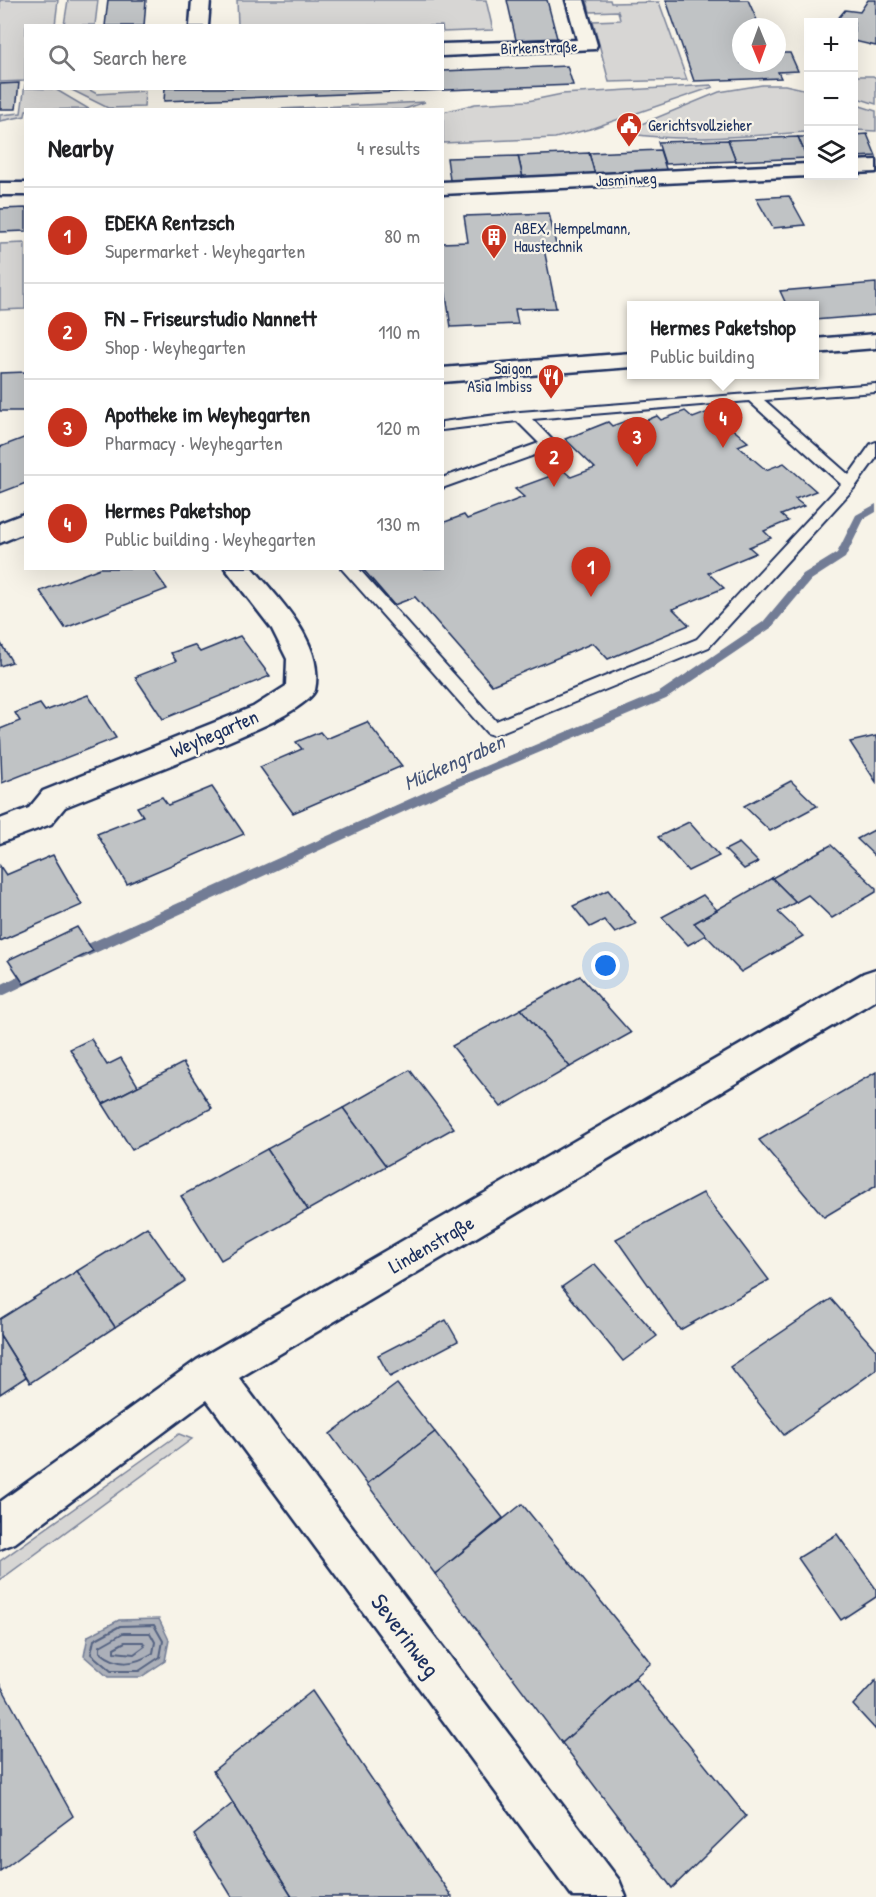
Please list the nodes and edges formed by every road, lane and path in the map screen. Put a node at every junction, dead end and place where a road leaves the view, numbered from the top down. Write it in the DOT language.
graph roads {
  1 [pos="201,0"];
  2 [pos="575,0"];
  3 [pos="199,24"];
  4 [pos="444,50"];
  5 [pos="876,166"];
  6 [pos="858,167"];
  7 [pos="804,170"];
  8 [pos="444,188"];
  9 [pos="0,189"];
  10 [pos="24,189"];
  11 [pos="876,341"];
  12 [pos="819,346"];
  13 [pos="627,360"];
  14 [pos="444,375"];
  15 [pos="876,388"];
  16 [pos="752,396"];
  17 [pos="520,416"];
  18 [pos="444,426"];
  19 [pos="876,447"];
  20 [pos="444,482"];
  21 [pos="850,484"];
  22 [pos="24,522"];
  23 [pos="0,534"];
  24 [pos="240,570"];
  25 [pos="351,570"];
  26 [pos="0,831"];
  27 [pos="876,983"];
  28 [pos="211,1374"];
  29 [pos="0,1528"];
  30 [pos="602,1897"];
  1 -- 3 [label="street"];
  2 -- 4 [label="street, Birkenstraße"];
  5 -- 6 [label="street"];
  7 -- 8 [label="street, Jasminweg"];
  9 -- 10 [label="street"];
  11 -- 12 [label="street"];
  13 -- 14 [label="street"];
  15 -- 16 [label="lane"];
  16 -- 17 [label="lane"];
  16 -- 21 [label="lane"];
  17 -- 18 [label="lane"];
  17 -- 20 [label="lane"];
  19 -- 21 [label="lane"];
  21 -- 25 [label="lane"];
  22 -- 23 [label="street"];
  24 -- 26 [label="street, Weyhegarten"];
  27 -- 28 [label="street, Lindenstraße"];
  28 -- 29 [label="street, Lindenstraße"];
  28 -- 30 [label="street, Severinweg"];
}
